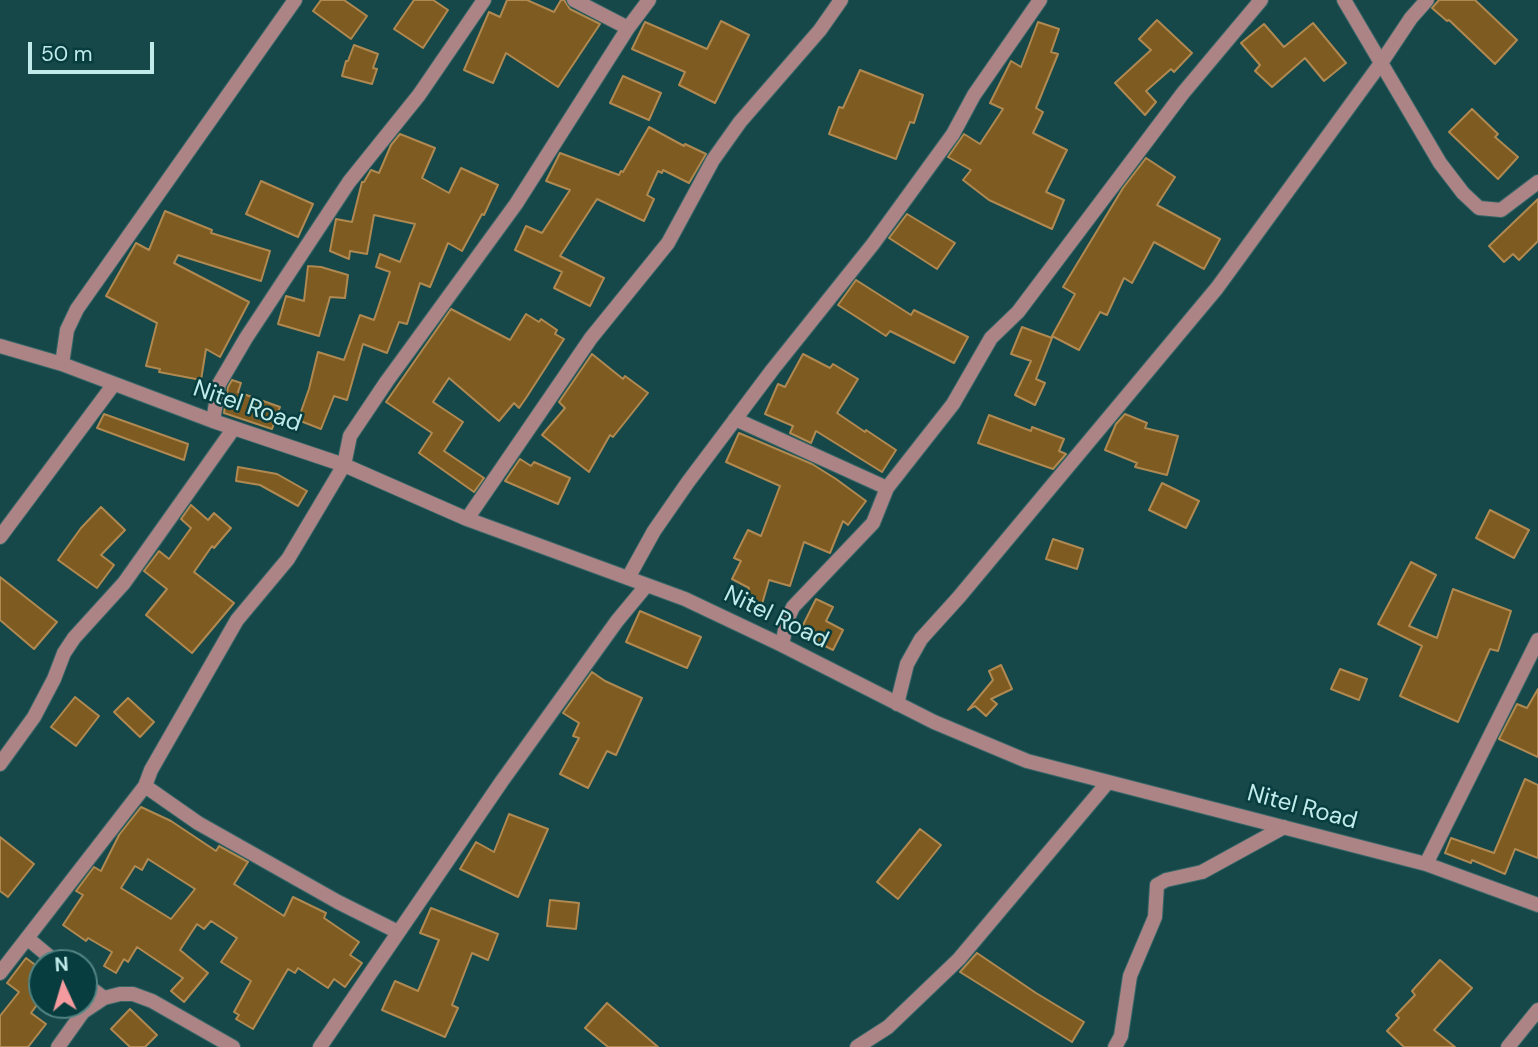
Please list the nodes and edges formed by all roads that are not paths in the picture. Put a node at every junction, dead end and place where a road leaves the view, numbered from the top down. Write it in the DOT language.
graph roads {
  1 [pos="295,0"];
  2 [pos="574,0"];
  3 [pos="649,0"];
  4 [pos="841,0"];
  5 [pos="1040,0"];
  6 [pos="1261,0"];
  7 [pos="1344,0"];
  8 [pos="1427,0"];
  9 [pos="477,3"];
  10 [pos="628,28"];
  11 [pos="1381,62"];
  12 [pos="1538,182"];
  13 [pos="0,346"];
  14 [pos="62,365"];
  15 [pos="114,384"];
  16 [pos="735,419"];
  17 [pos="213,421"];
  18 [pos="234,428"];
  19 [pos="344,465"];
  20 [pos="887,488"];
  21 [pos="467,519"];
  22 [pos="0,537"];
  23 [pos="628,578"];
  24 [pos="646,586"];
  25 [pos="1538,640"];
  26 [pos="782,645"];
  27 [pos="898,704"];
  28 [pos="0,764"];
  29 [pos="1108,782"];
  30 [pos="145,786"];
  31 [pos="1284,827"];
  32 [pos="1426,864"];
  33 [pos="1538,905"];
  34 [pos="398,932"];
  35 [pos="27,938"];
  36 [pos="40,949"];
  37 [pos="0,973"];
  38 [pos="98,994"];
  39 [pos="104,998"];
  40 [pos="1538,1010"];
  41 [pos="58,1047"];
  42 [pos="233,1047"];
  43 [pos="320,1047"];
  44 [pos="857,1047"];
  45 [pos="1115,1047"];
  46 [pos="1508,1047"];
  1 -- 14 [label="street"];
  2 -- 10 [label="street"];
  3 -- 10 [label="street"];
  4 -- 21 [label="street"];
  5 -- 16 [label="street"];
  6 -- 20 [label="street"];
  7 -- 11 [label="street"];
  8 -- 11 [label="street"];
  9 -- 17 [label="street"];
  10 -- 19 [label="street"];
  11 -- 12 [label="street"];
  11 -- 27 [label="street"];
  13 -- 14 [label="street, Nitel Road"];
  14 -- 15 [label="street, Nitel Road"];
  15 -- 17 [label="street, Nitel Road"];
  15 -- 22 [label="street"];
  16 -- 20 [label="street"];
  16 -- 23 [label="street"];
  17 -- 18 [label="street, Nitel Road"];
  18 -- 19 [label="street, Nitel Road"];
  18 -- 28 [label="street"];
  19 -- 21 [label="street, Nitel Road"];
  19 -- 30 [label="street"];
  20 -- 26 [label="street"];
  21 -- 23 [label="street, Nitel Road"];
  23 -- 24 [label="street, Nitel Road"];
  24 -- 26 [label="street, Nitel Road"];
  24 -- 34 [label="street"];
  25 -- 32 [label="street"];
  26 -- 27 [label="street, Nitel Road"];
  27 -- 29 [label="street, Nitel Road"];
  29 -- 31 [label="street, Nitel Road"];
  29 -- 44 [label="street"];
  30 -- 34 [label="street"];
  30 -- 35 [label="street"];
  31 -- 32 [label="street, Nitel Road"];
  31 -- 45 [label="street"];
  32 -- 33 [label="street, Nitel Road"];
  34 -- 43 [label="street"];
  35 -- 36 [label="street"];
  35 -- 37 [label="street"];
  38 -- 39 [label="street"];
  39 -- 41 [label="street"];
  39 -- 42 [label="street"];
  40 -- 46 [label="street"];
}
